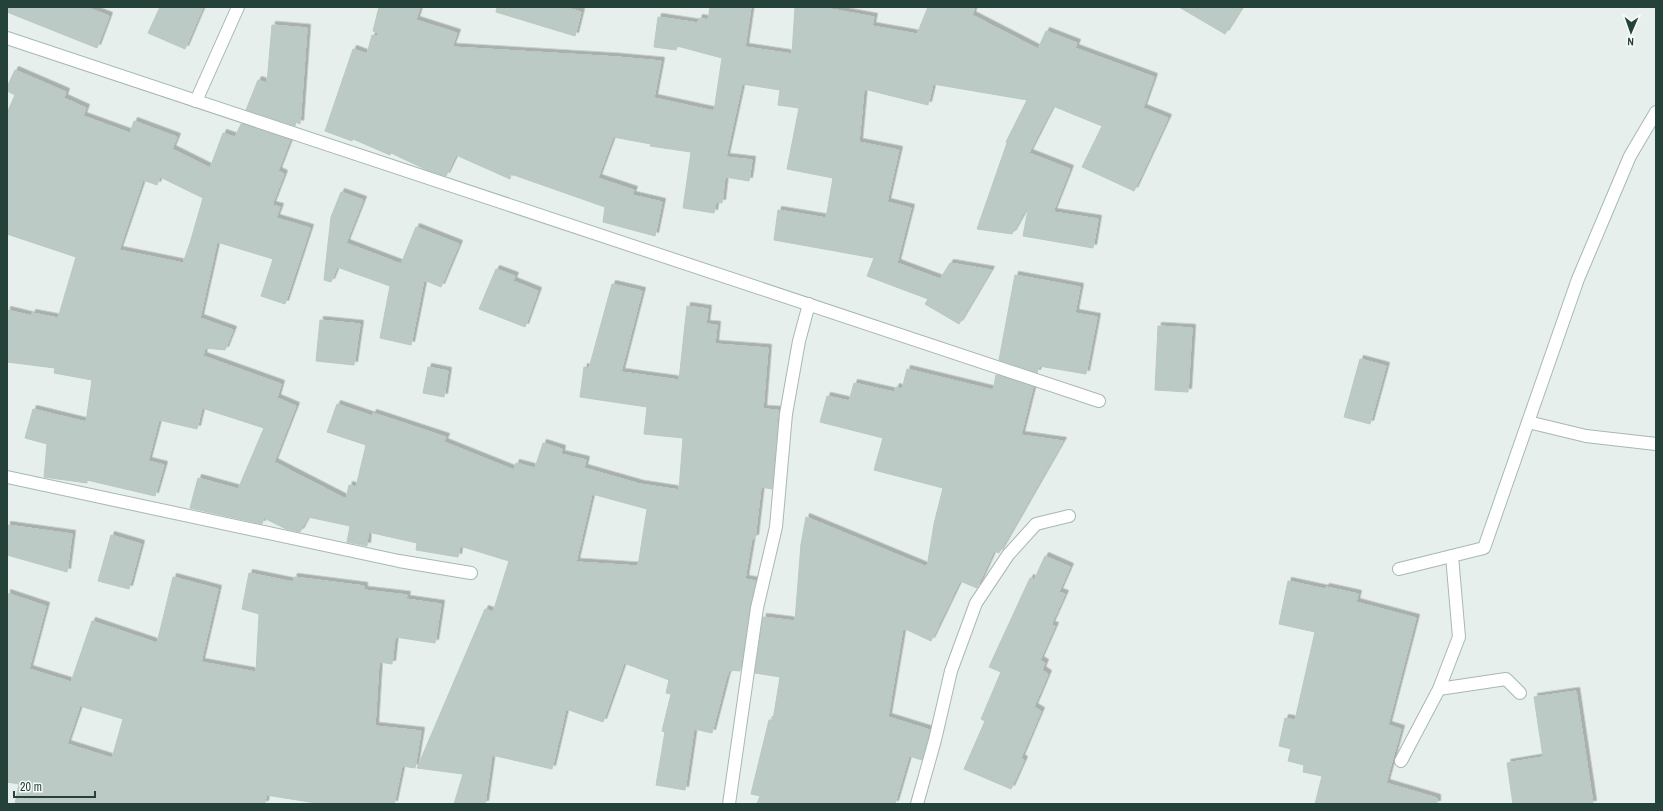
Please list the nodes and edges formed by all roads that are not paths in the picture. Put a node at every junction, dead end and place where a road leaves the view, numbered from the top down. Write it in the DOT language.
graph roads {
  1 [pos="238,7"];
  2 [pos="7,38"];
  3 [pos="196,101"];
  4 [pos="1656,112"];
  5 [pos="809,304"];
  6 [pos="1099,401"];
  7 [pos="1528,422"];
  8 [pos="1656,444"];
  9 [pos="7,477"];
  10 [pos="1069,516"];
  11 [pos="1452,556"];
  12 [pos="1399,569"];
  13 [pos="472,573"];
  14 [pos="1439,688"];
  15 [pos="1520,693"];
  16 [pos="1401,761"];
  17 [pos="729,804"];
  18 [pos="917,804"];
  1 -- 3 [label="street"];
  2 -- 3 [label="street"];
  3 -- 5 [label="street"];
  4 -- 7 [label="street"];
  5 -- 6 [label="street"];
  5 -- 17 [label="street"];
  7 -- 8 [label="street"];
  7 -- 11 [label="street"];
  9 -- 13 [label="street"];
  10 -- 18 [label="street"];
  11 -- 12 [label="street"];
  11 -- 14 [label="street"];
  14 -- 15 [label="street"];
  14 -- 16 [label="street"];
}
